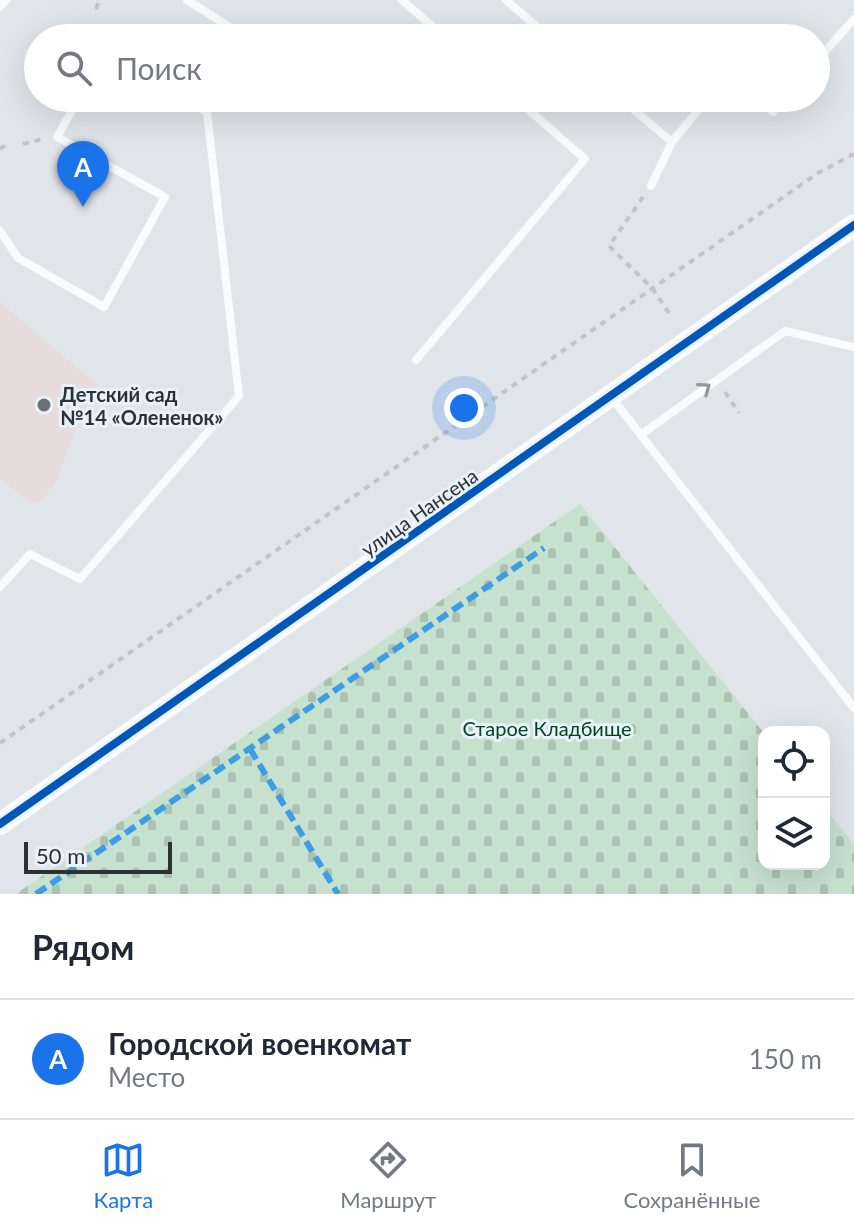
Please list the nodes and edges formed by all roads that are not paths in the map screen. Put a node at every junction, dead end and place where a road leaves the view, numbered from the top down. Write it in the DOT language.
graph roads {
  1 [pos="6,0"];
  2 [pos="187,0"];
  3 [pos="402,0"];
  4 [pos="506,0"];
  5 [pos="0,7"];
  6 [pos="854,19"];
  7 [pos="225,24"];
  8 [pos="430,24"];
  9 [pos="534,24"];
  10 [pos="830,46"];
  11 [pos="71,112"];
  12 [pos="207,112"];
  13 [pos="531,112"];
  14 [pos="637,112"];
  15 [pos="697,112"];
  16 [pos="672,142"];
  17 [pos="651,186"];
  18 [pos="854,225"];
  19 [pos="0,231"];
  20 [pos="854,347"];
  21 [pos="416,360"];
  22 [pos="611,397"];
  23 [pos="642,434"];
  24 [pos="0,587"];
  25 [pos="854,708"];
  26 [pos="0,824"];
  1 -- 5 [label="lane"];
  2 -- 7 [label="lane"];
  3 -- 8 [label="lane"];
  4 -- 9 [label="lane"];
  6 -- 10 [label="lane"];
  11 -- 19 [label="lane"];
  12 -- 24 [label="lane"];
  13 -- 21 [label="lane"];
  14 -- 16 [label="lane"];
  15 -- 16 [label="lane"];
  16 -- 17 [label="lane"];
  18 -- 22 [label="street, улица Нансена"];
  23 -- 20 [label="lane, one-way"];
  22 -- 23 [label="lane"];
  22 -- 26 [label="street, улица Нансена"];
  23 -- 25 [label="lane"];
}
